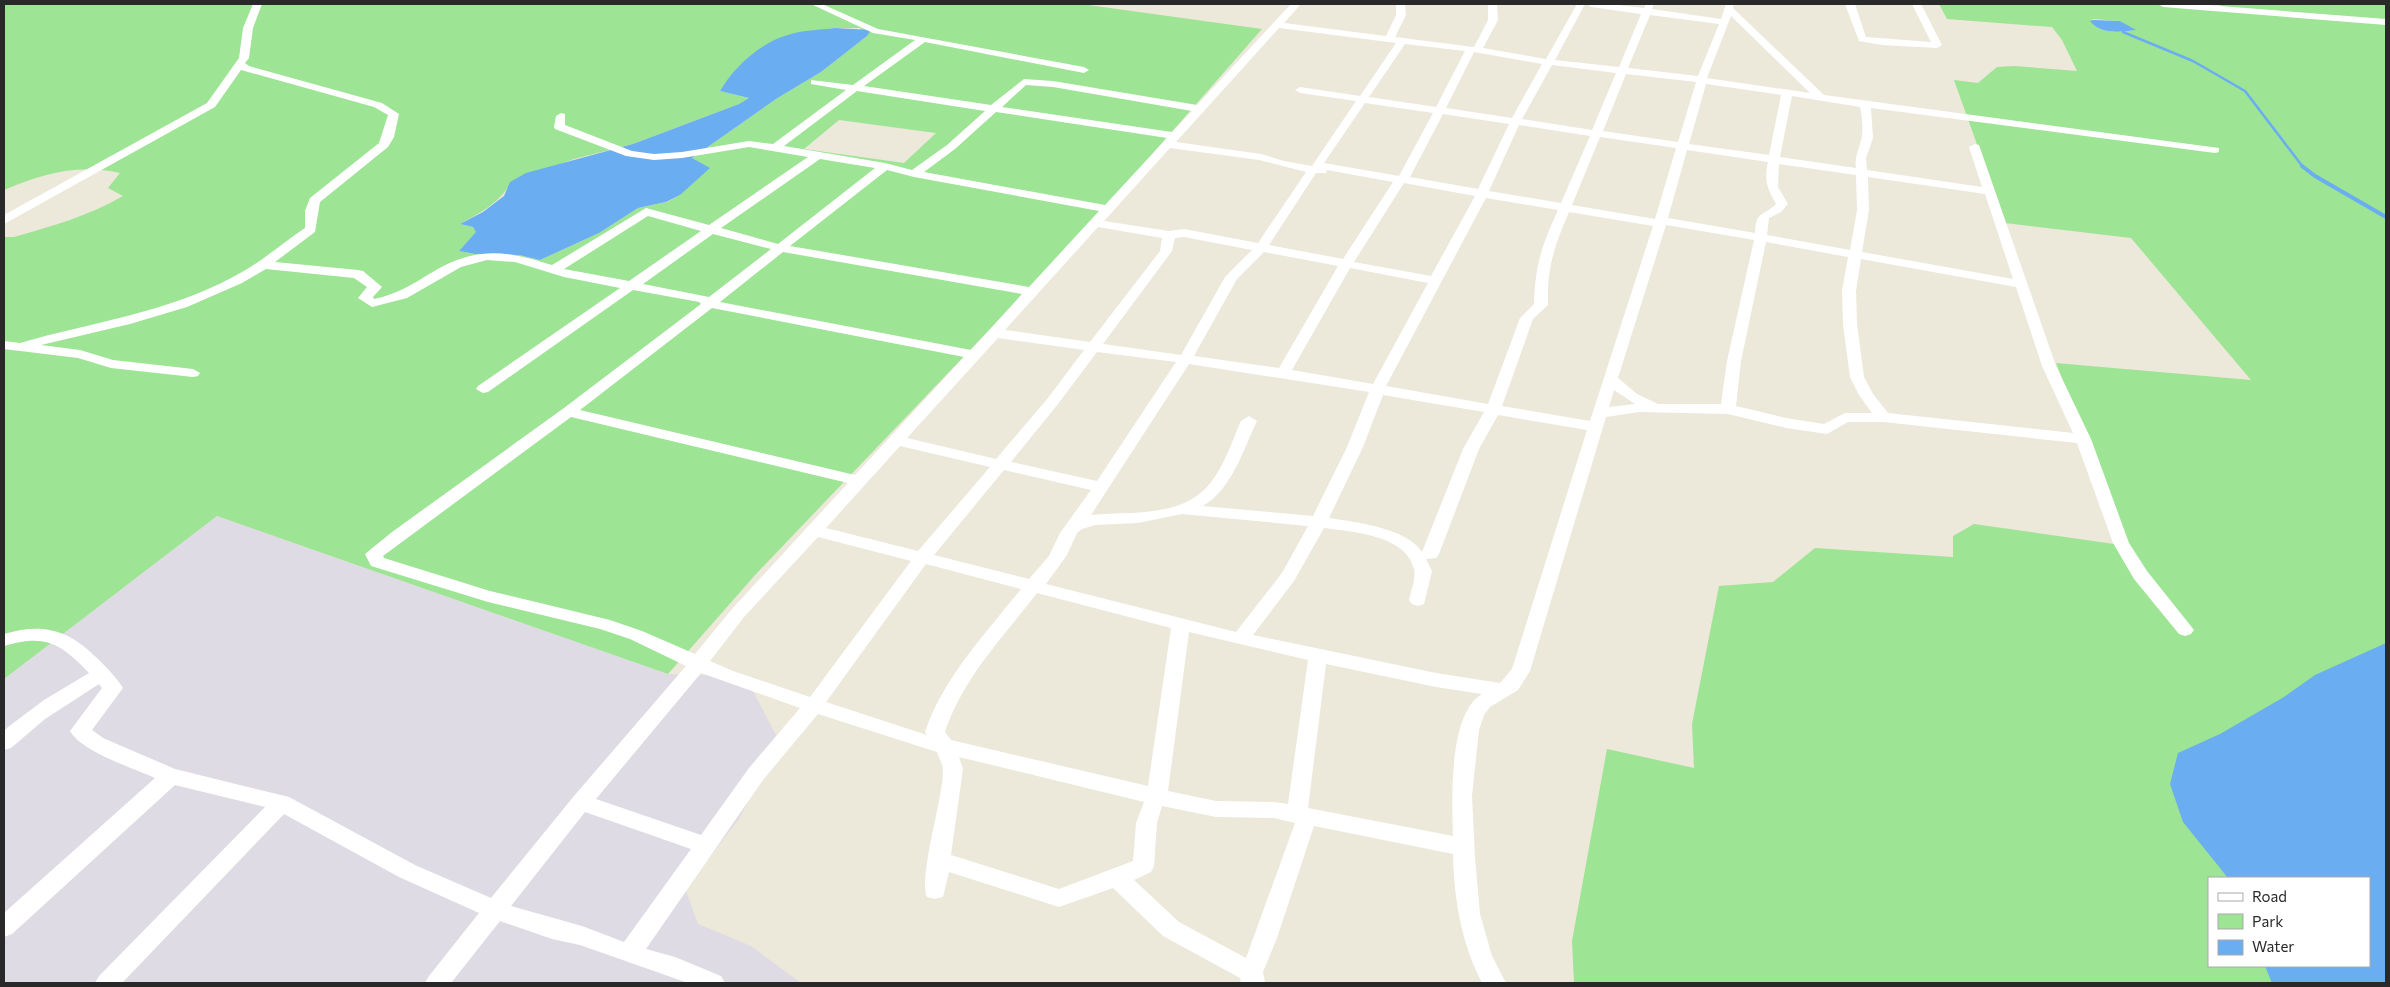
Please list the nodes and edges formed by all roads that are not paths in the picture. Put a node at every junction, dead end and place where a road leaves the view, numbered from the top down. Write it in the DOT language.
graph roads {
  1 [pos="257,4"];
  2 [pos="815,4"];
  3 [pos="1296,4"];
  4 [pos="1401,4"];
  5 [pos="1493,4"];
  6 [pos="1581,4"];
  7 [pos="1591,4"];
  8 [pos="1850,4"];
  9 [pos="1917,4"];
  10 [pos="2163,4"];
  11 [pos="2192,5"];
  12 [pos="1649,7"];
  13 [pos="1728,12"];
  14 [pos="2386,22"];
  15 [pos="1276,25"];
  16 [pos="1389,38"];
  17 [pos="924,39"];
  18 [pos="1403,40"];
  19 [pos="1474,49"];
  20 [pos="1548,62"];
  21 [pos="240,64"];
  22 [pos="1084,70"];
  23 [pos="1621,70"];
  24 [pos="1702,80"];
  25 [pos="815,82"];
  26 [pos="854,88"];
  27 [pos="1300,90"];
  28 [pos="1787,93"];
  29 [pos="1363,98"];
  30 [pos="1821,98"];
  31 [pos="1865,104"];
  32 [pos="993,109"];
  33 [pos="1199,109"];
  34 [pos="1438,109"];
  35 [pos="561,116"];
  36 [pos="1516,122"];
  37 [pos="1595,134"];
  38 [pos="1170,140"];
  39 [pos="1681,146"];
  40 [pos="1975,147"];
  41 [pos="775,148"];
  42 [pos="2215,150"];
  43 [pos="818,155"];
  44 [pos="1774,160"];
  45 [pos="885,166"];
  46 [pos="1313,170"];
  47 [pos="914,174"];
  48 [pos="1862,174"];
  49 [pos="1402,178"];
  50 [pos="1989,191"];
  51 [pos="1482,194"];
  52 [pos="1565,208"];
  53 [pos="1108,209"];
  54 [pos="4,220"];
  55 [pos="1096,222"];
  56 [pos="1660,222"];
  57 [pos="710,230"];
  58 [pos="1169,235"];
  59 [pos="1761,237"];
  60 [pos="780,248"];
  61 [pos="1261,248"];
  62 [pos="1854,254"];
  63 [pos="1346,264"];
  64 [pos="264,265"];
  65 [pos="554,270"];
  66 [pos="1436,281"];
  67 [pos="2021,284"];
  68 [pos="634,285"];
  69 [pos="1032,292"];
  70 [pos="710,304"];
  71 [pos="994,333"];
  72 [pos="4,345"];
  73 [pos="20,347"];
  74 [pos="1094,347"];
  75 [pos="975,355"];
  76 [pos="1185,360"];
  77 [pos="193,373"];
  78 [pos="1283,373"];
  79 [pos="1610,379"];
  80 [pos="1378,388"];
  81 [pos="483,389"];
  82 [pos="1658,408"];
  83 [pos="1493,409"];
  84 [pos="1728,410"];
  85 [pos="569,412"];
  86 [pos="1884,418"];
  87 [pos="1598,420"];
  88 [pos="1249,421"];
  89 [pos="2083,439"];
  90 [pos="898,441"];
  91 [pos="1001,465"];
  92 [pos="858,482"];
  93 [pos="1100,487"];
  94 [pos="1177,508"];
  95 [pos="1318,522"];
  96 [pos="1076,525"];
  97 [pos="813,530"];
  98 [pos="1430,554"];
  99 [pos="921,559"];
  100 [pos="1033,586"];
  101 [pos="1418,600"];
  102 [pos="1181,624"];
  103 [pos="2186,630"];
  104 [pos="1240,639"];
  105 [pos="4,640"];
  106 [pos="1318,656"];
  107 [pos="699,664"];
  108 [pos="102,674"];
  109 [pos="1502,690"];
  110 [pos="814,705"];
  111 [pos="4,743"];
  112 [pos="945,748"];
  113 [pos="171,776"];
  114 [pos="1157,796"];
  115 [pos="581,802"];
  116 [pos="282,803"];
  117 [pos="1302,816"];
  118 [pos="706,846"];
  119 [pos="1464,847"];
  120 [pos="938,860"];
  121 [pos="1116,876"];
  122 [pos="935,890"];
  123 [pos="495,910"];
  124 [pos="4,927"];
  125 [pos="629,954"];
  126 [pos="1252,977"];
  127 [pos="107,983"];
  128 [pos="437,983"];
  129 [pos="713,983"];
  130 [pos="1494,983"];
  1 -- 21 [label="street"];
  2 -- 17 [label="street"];
  3 -- 15 [label="street"];
  4 -- 16 [label="street"];
  5 -- 19 [label="street"];
  6 -- 20 [label="street"];
  7 -- 12 [label="street"];
  8 -- 9 [label="street"];
  10 -- 11 [label="street"];
  11 -- 14 [label="street"];
  12 -- 13 [label="street"];
  12 -- 23 [label="street"];
  13 -- 24 [label="street"];
  13 -- 30 [label="street"];
  15 -- 16 [label="street"];
  15 -- 33 [label="street"];
  16 -- 18 [label="street"];
  17 -- 22 [label="street"];
  17 -- 26 [label="street"];
  18 -- 19 [label="street"];
  18 -- 29 [label="street"];
  19 -- 20 [label="street"];
  19 -- 34 [label="street"];
  20 -- 23 [label="street"];
  20 -- 36 [label="street"];
  21 -- 54 [label="street"];
  21 -- 64 [label="street"];
  23 -- 24 [label="street"];
  23 -- 37 [label="street"];
  24 -- 28 [label="street"];
  24 -- 39 [label="street"];
  25 -- 26 [label="street"];
  26 -- 32 [label="street"];
  26 -- 41 [label="street"];
  27 -- 29 [label="street"];
  28 -- 30 [label="street"];
  28 -- 44 [label="street"];
  29 -- 34 [label="street"];
  29 -- 51 [label="street"];
  30 -- 31 [label="street"];
  31 -- 42 [label="street"];
  31 -- 48 [label="street"];
  32 -- 33 [label="street"];
  32 -- 38 [label="street"];
  32 -- 47 [label="street"];
  33 -- 38 [label="street"];
  34 -- 36 [label="street"];
  34 -- 49 [label="street"];
  35 -- 41 [label="street"];
  36 -- 37 [label="street"];
  36 -- 51 [label="street"];
  37 -- 39 [label="street"];
  37 -- 52 [label="street"];
  38 -- 46 [label="street"];
  38 -- 53 [label="street"];
  39 -- 44 [label="street"];
  39 -- 56 [label="street"];
  40 -- 50 [label="street"];
  41 -- 43 [label="street"];
  43 -- 45 [label="street"];
  43 -- 57 [label="street"];
  44 -- 48 [label="street"];
  44 -- 59 [label="street"];
  45 -- 47 [label="street"];
  45 -- 60 [label="street"];
  46 -- 49 [label="street"];
  46 -- 61 [label="street"];
  47 -- 53 [label="street"];
  48 -- 50 [label="street"];
  48 -- 62 [label="street"];
  49 -- 51 [label="street"];
  49 -- 63 [label="street"];
  50 -- 67 [label="street"];
  51 -- 52 [label="street"];
  51 -- 66 [label="street"];
  52 -- 56 [label="street"];
  52 -- 83 [label="street"];
  53 -- 55 [label="street"];
  55 -- 58 [label="street"];
  55 -- 69 [label="street"];
  56 -- 59 [label="street"];
  56 -- 79 [label="street"];
  57 -- 60 [label="street"];
  57 -- 65 [label="street"];
  57 -- 68 [label="street"];
  58 -- 61 [label="street"];
  58 -- 74 [label="street"];
  59 -- 62 [label="street"];
  59 -- 84 [label="street"];
  60 -- 69 [label="street"];
  60 -- 70 [label="street"];
  61 -- 63 [label="street"];
  61 -- 76 [label="street"];
  62 -- 67 [label="street"];
  62 -- 86 [label="street"];
  63 -- 66 [label="street"];
  63 -- 78 [label="street"];
  64 -- 65 [label="street"];
  64 -- 73 [label="street"];
  65 -- 68 [label="street"];
  66 -- 80 [label="street"];
  67 -- 89 [label="street"];
  68 -- 70 [label="street"];
  68 -- 81 [label="street"];
  69 -- 71 [label="street"];
  70 -- 75 [label="street"];
  70 -- 85 [label="street"];
  71 -- 74 [label="street"];
  71 -- 75 [label="street"];
  72 -- 73 [label="street"];
  73 -- 77 [label="street"];
  74 -- 76 [label="street"];
  74 -- 91 [label="street"];
  75 -- 90 [label="street"];
  76 -- 78 [label="street"];
  76 -- 93 [label="street"];
  78 -- 80 [label="street"];
  79 -- 82 [label="street"];
  79 -- 87 [label="street"];
  80 -- 83 [label="street"];
  80 -- 95 [label="street"];
  82 -- 84 [label="street"];
  82 -- 87 [label="street"];
  83 -- 87 [label="street"];
  83 -- 98 [label="street"];
  84 -- 86 [label="street"];
  85 -- 92 [label="street"];
  85 -- 107 [label="street"];
  86 -- 89 [label="street"];
  87 -- 109 [label="street"];
  88 -- 94 [label="street"];
  89 -- 103 [label="street"];
  90 -- 91 [label="street"];
  90 -- 92 [label="street"];
  91 -- 93 [label="street"];
  91 -- 99 [label="street"];
  92 -- 97 [label="street"];
  93 -- 96 [label="street"];
  94 -- 95 [label="street"];
  94 -- 96 [label="street"];
  95 -- 101 [label="street"];
  95 -- 104 [label="street"];
  96 -- 100 [label="street"];
  97 -- 99 [label="street"];
  97 -- 107 [label="street"];
  99 -- 100 [label="street"];
  99 -- 110 [label="street"];
  100 -- 102 [label="street"];
  100 -- 112 [label="street"];
  102 -- 104 [label="street"];
  102 -- 114 [label="street"];
  104 -- 106 [label="street"];
  105 -- 108 [label="street"];
  106 -- 109 [label="street"];
  106 -- 117 [label="street"];
  107 -- 110 [label="street"];
  107 -- 115 [label="street"];
  108 -- 111 [label="street"];
  108 -- 113 [label="street"];
  109 -- 119 [label="street"];
  110 -- 112 [label="street"];
  110 -- 118 [label="street"];
  112 -- 114 [label="street"];
  112 -- 120 [label="street"];
  113 -- 116 [label="street"];
  113 -- 124 [label="street"];
  114 -- 117 [label="street"];
  114 -- 121 [label="street"];
  115 -- 118 [label="street"];
  115 -- 123 [label="street"];
  116 -- 123 [label="street"];
  116 -- 127 [label="street"];
  117 -- 119 [label="street"];
  117 -- 126 [label="street"];
  118 -- 125 [label="street"];
  119 -- 130 [label="street"];
  120 -- 121 [label="street"];
  120 -- 122 [label="street"];
  121 -- 126 [label="street"];
  123 -- 125 [label="street"];
  123 -- 128 [label="street"];
  125 -- 129 [label="street"];
}
